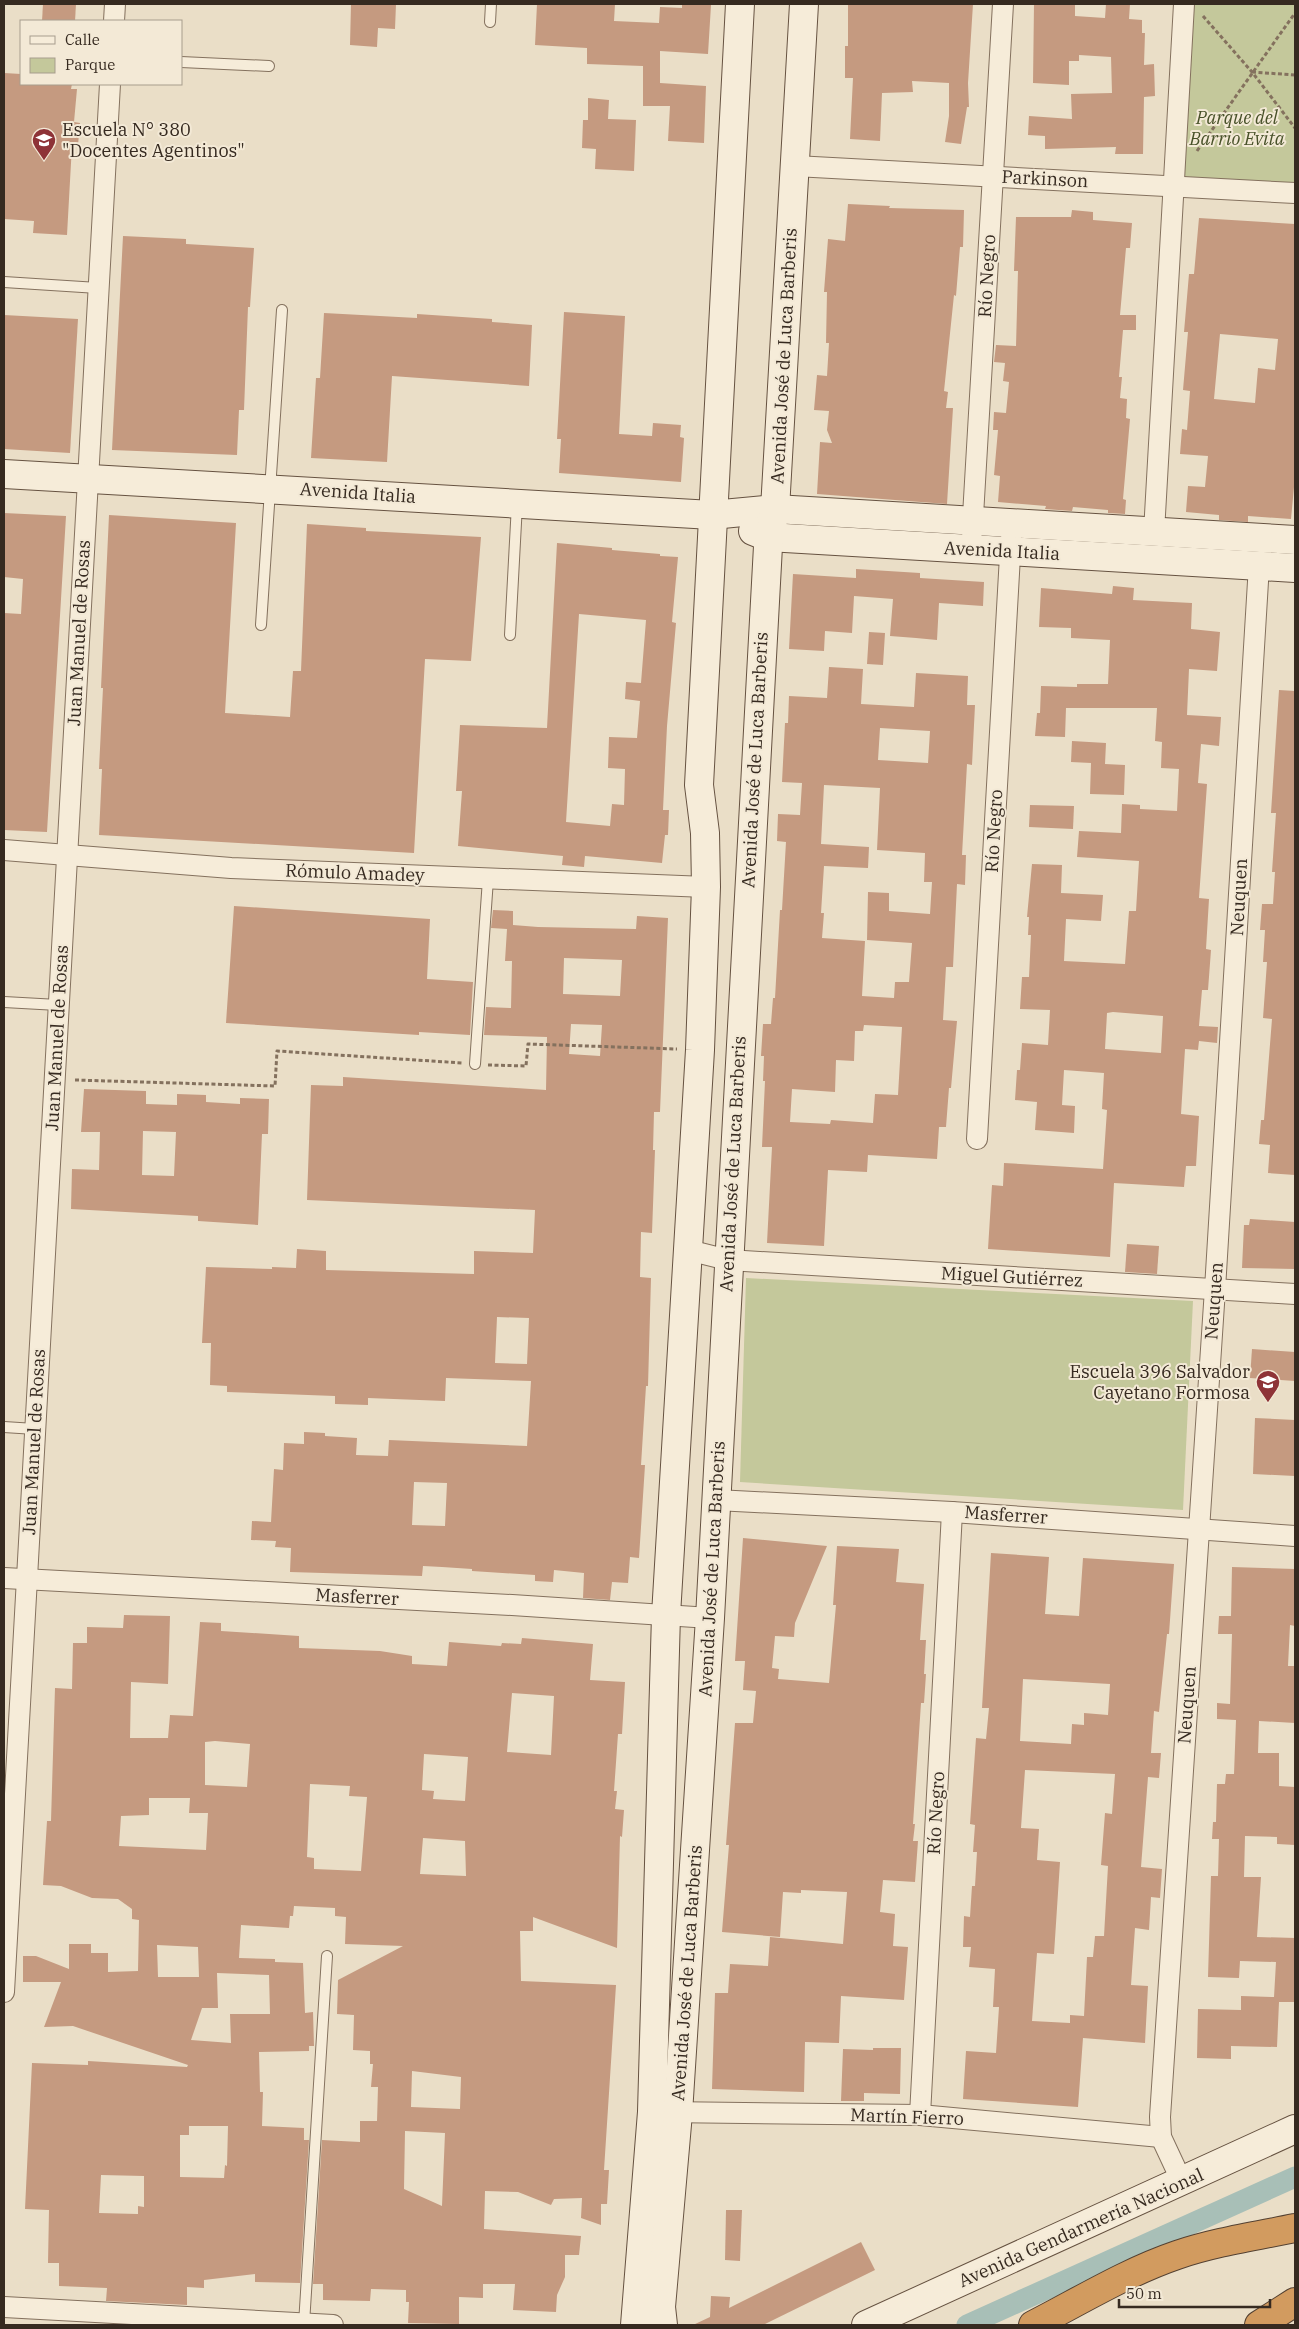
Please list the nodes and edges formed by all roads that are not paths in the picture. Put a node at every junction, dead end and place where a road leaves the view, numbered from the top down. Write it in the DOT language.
graph roads {
  1 [pos="115,4"];
  2 [pos="491,4"];
  3 [pos="740,4"];
  4 [pos="804,4"];
  5 [pos="1003,4"];
  6 [pos="1191,7"];
  7 [pos="114,20"];
  8 [pos="490,22"];
  9 [pos="182,62"];
  10 [pos="269,66"];
  11 [pos="110,85"];
  12 [pos="794,166"];
  13 [pos="992,176"];
  14 [pos="1172,186"];
  15 [pos="1295,193"];
  16 [pos="4,282"];
  17 [pos="98,288"];
  18 [pos="282,310"];
  19 [pos="4,474"];
  20 [pos="88,478"];
  21 [pos="270,488"];
  22 [pos="517,504"];
  23 [pos="775,509"];
  24 [pos="712,514"];
  25 [pos="973,521"];
  26 [pos="1012,524"];
  27 [pos="1154,532"];
  28 [pos="768,537"];
  29 [pos="1295,540"];
  30 [pos="972,549"];
  31 [pos="1010,551"];
  32 [pos="1259,566"];
  33 [pos="1295,568"];
  34 [pos="261,625"];
  35 [pos="510,635"];
  36 [pos="4,850"];
  37 [pos="67,854"];
  38 [pos="488,878"];
  39 [pos="706,887"];
  40 [pos="4,1002"];
  41 [pos="58,1005"];
  42 [pos="475,1064"];
  43 [pos="976,1139"];
  44 [pos="688,1250"];
  45 [pos="728,1260"];
  46 [pos="1215,1289"];
  47 [pos="1295,1294"];
  48 [pos="4,1427"];
  49 [pos="35,1429"];
  50 [pos="716,1500"];
  51 [pos="952,1512"];
  52 [pos="1198,1529"];
  53 [pos="1295,1536"];
  54 [pos="4,1578"];
  55 [pos="26,1580"];
  56 [pos="666,1616"];
  57 [pos="710,1618"];
  58 [pos="327,1956"];
  59 [pos="4,1992"];
  60 [pos="665,2112"];
  61 [pos="920,2115"];
  62 [pos="1295,2130"];
  63 [pos="1161,2137"];
  64 [pos="1182,2182"];
  65 [pos="1295,2228"];
  66 [pos="1295,2302"];
  67 [pos="4,2307"];
  68 [pos="294,2324"];
  69 [pos="333,2325"];
  70 [pos="635,2325"];
  71 [pos="663,2325"];
  72 [pos="866,2325"];
  73 [pos="1033,2325"];
  74 [pos="1259,2325"];
  1 -- 7 [label="street"];
  2 -- 8 [label="lane"];
  3 -- 24 [label="main road, Avenida José de Luca Barberis"];
  4 -- 12 [label="main road, Avenida José de Luca Barberis"];
  5 -- 13 [label="street, Río Negro"];
  6 -- 14 [label="street"];
  9 -- 10 [label="lane"];
  11 -- 17 [label="street, Juan Manuel de Rosas"];
  12 -- 13 [label="street, Parkinson"];
  12 -- 23 [label="main road, Avenida José de Luca Barberis"];
  13 -- 14 [label="street, Parkinson"];
  13 -- 25 [label="street, Río Negro"];
  14 -- 15 [label="street, Parkinson"];
  14 -- 27 [label="street"];
  16 -- 17 [label="lane"];
  17 -- 20 [label="street, Juan Manuel de Rosas"];
  18 -- 21 [label="lane"];
  19 -- 20 [label="main road, Avenida Italia"];
  20 -- 21 [label="main road, Avenida Italia"];
  20 -- 37 [label="street, Juan Manuel de Rosas"];
  21 -- 22 [label="main road, Avenida Italia"];
  21 -- 34 [label="lane"];
  22 -- 24 [label="main road, Avenida Italia"];
  22 -- 35 [label="lane"];
  23 -- 24 [label="main road, Avenida Italia"];
  23 -- 25 [label="main road, Avenida Italia"];
  23 -- 28 [label="main road, Avenida José de Luca Barberis"];
  24 -- 28 [label="main road, Avenida Italia"];
  24 -- 39 [label="main road, Avenida José de Luca Barberis"];
  25 -- 26 [label="main road, Avenida Italia"];
  25 -- 30 [label="street, Río Negro"];
  26 -- 27 [label="main road, Avenida Italia"];
  26 -- 31 [label="street, Río Negro"];
  27 -- 29 [label="main road, Avenida Italia"];
  28 -- 30 [label="main road, Avenida Italia"];
  28 -- 45 [label="main road, Avenida José de Luca Barberis"];
  30 -- 31 [label="main road, Avenida Italia"];
  31 -- 32 [label="main road, Avenida Italia"];
  31 -- 43 [label="street, Río Negro"];
  32 -- 33 [label="main road, Avenida Italia"];
  32 -- 46 [label="street, Neuquen"];
  36 -- 37 [label="street, Rómulo Amadey"];
  37 -- 38 [label="street, Rómulo Amadey"];
  37 -- 41 [label="street, Juan Manuel de Rosas"];
  38 -- 39 [label="street, Rómulo Amadey"];
  38 -- 42 [label="lane"];
  39 -- 44 [label="main road, Avenida José de Luca Barberis"];
  40 -- 41 [label="lane"];
  41 -- 49 [label="street, Juan Manuel de Rosas"];
  44 -- 45 [label="street, Miguel Gutiérrez"];
  44 -- 56 [label="main road, Avenida José de Luca Barberis"];
  45 -- 46 [label="street, Miguel Gutiérrez"];
  45 -- 50 [label="main road, Avenida José de Luca Barberis"];
  46 -- 47 [label="street, Miguel Gutiérrez"];
  46 -- 52 [label="street, Neuquen"];
  48 -- 49 [label="lane"];
  49 -- 55 [label="street, Juan Manuel de Rosas"];
  50 -- 51 [label="street, Masferrer"];
  50 -- 57 [label="main road, Avenida José de Luca Barberis"];
  51 -- 52 [label="street, Masferrer"];
  51 -- 61 [label="street, Río Negro"];
  52 -- 53 [label="street, Masferrer"];
  52 -- 63 [label="street, Neuquen"];
  54 -- 55 [label="street, Masferrer"];
  55 -- 56 [label="street, Masferrer"];
  55 -- 59 [label="street, Juan Manuel de Rosas"];
  56 -- 57 [label="street, Masferrer"];
  56 -- 60 [label="main road, Avenida José de Luca Barberis"];
  57 -- 60 [label="main road, Avenida José de Luca Barberis"];
  58 -- 68 [label="lane"];
  60 -- 61 [label="street, Martín Fierro"];
  60 -- 70 [label="main road, Avenida José de Luca Barberis"];
  60 -- 71 [label="main road, Avenida José de Luca Barberis"];
  61 -- 63 [label="street, Martín Fierro"];
  62 -- 64 [label="main road, Avenida Gendarmería Nacional"];
  63 -- 64 [label="street, Neuquen"];
  64 -- 72 [label="main road, Avenida Gendarmería Nacional"];
  65 -- 73 [label="highway"];
  66 -- 74 [label="highway"];
  67 -- 68 [label="street"];
  68 -- 69 [label="street"];
}
